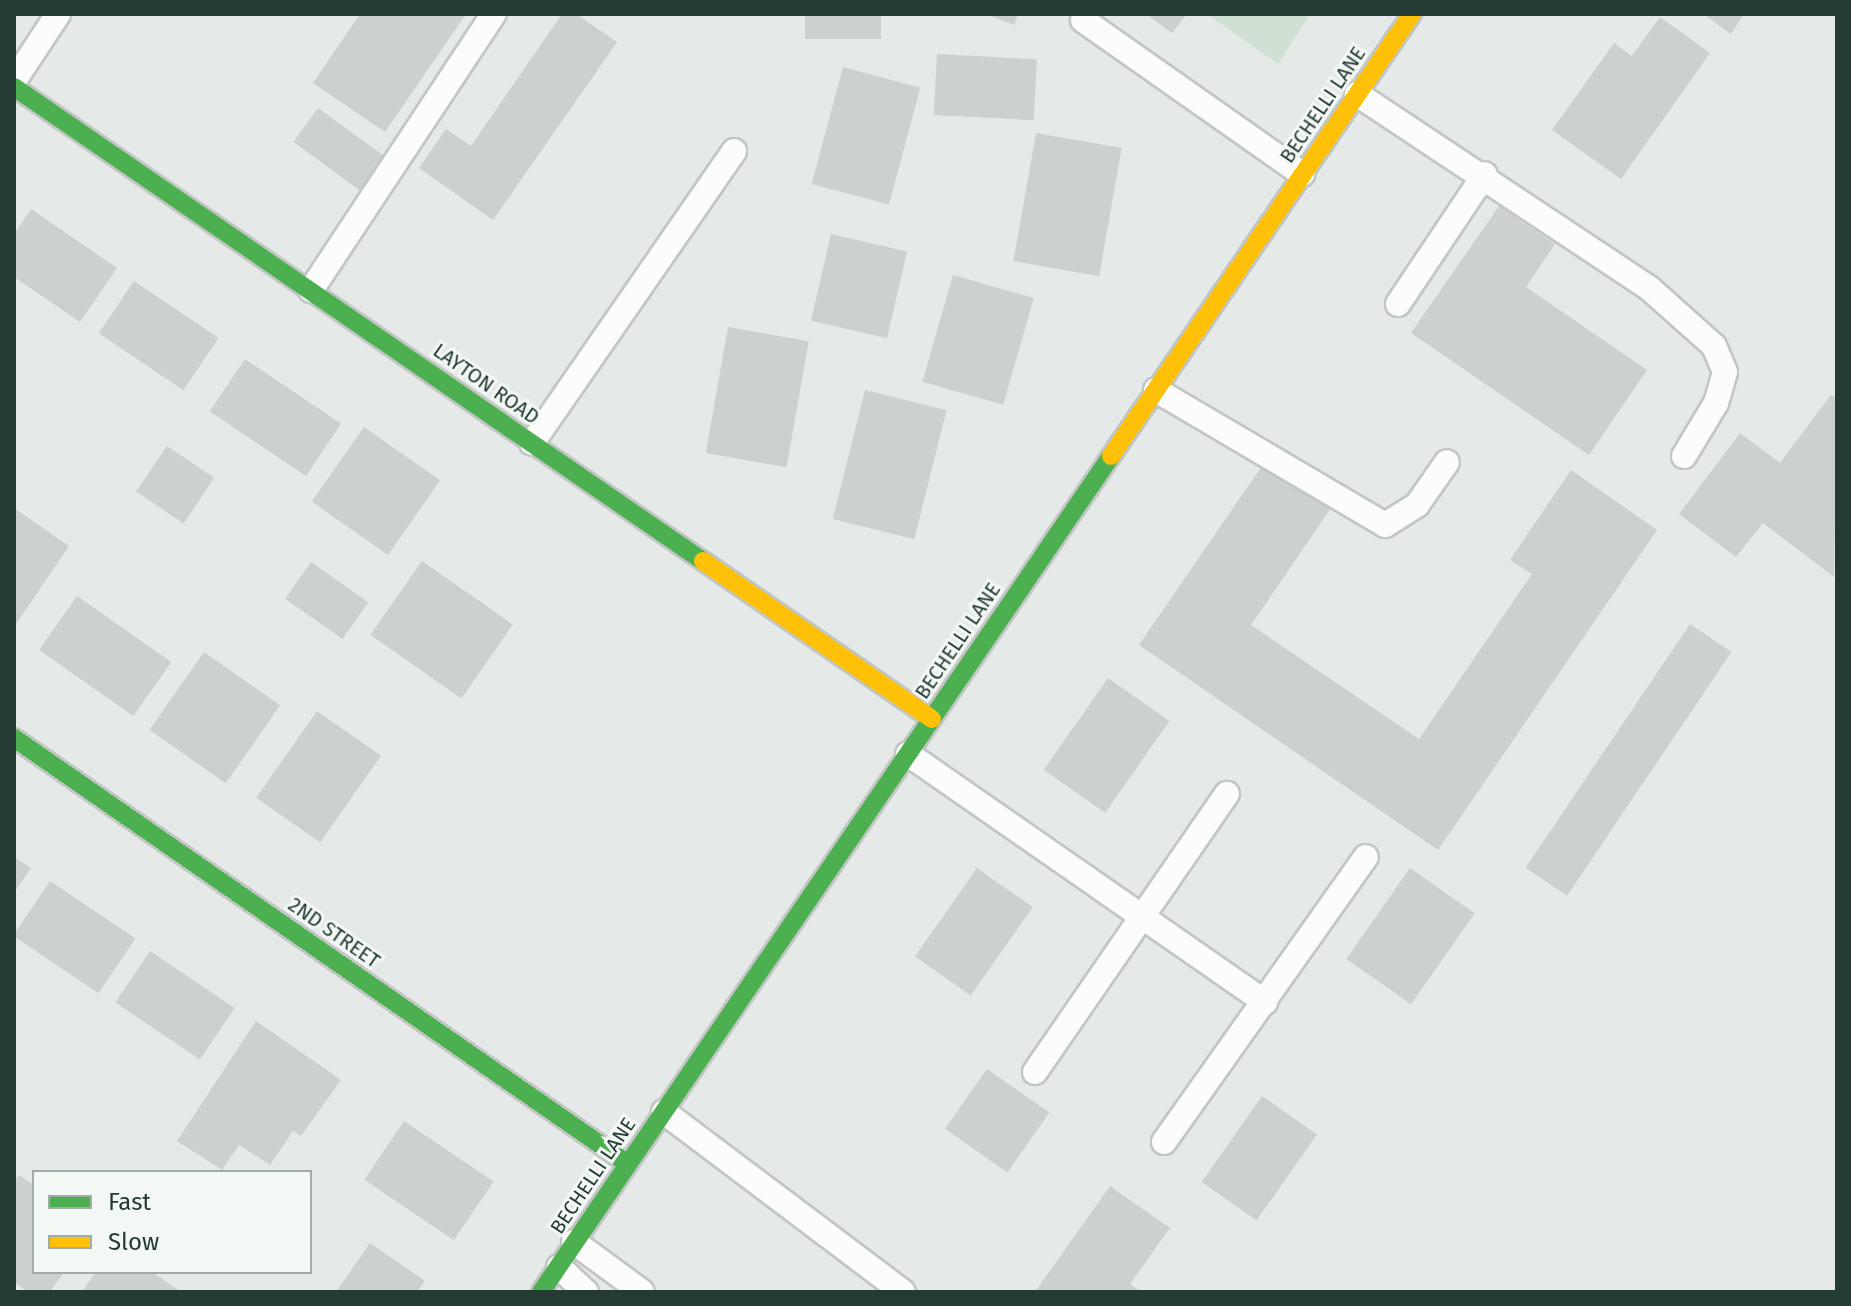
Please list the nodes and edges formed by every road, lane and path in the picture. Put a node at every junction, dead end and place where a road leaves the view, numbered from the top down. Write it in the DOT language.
graph roads {
  1 [pos="58,14"];
  2 [pos="494,14"];
  3 [pos="1412,14"];
  4 [pos="1083,20"];
  5 [pos="14,81"];
  6 [pos="14,87"];
  7 [pos="1357,94"];
  8 [pos="734,151"];
  9 [pos="1302,174"];
  10 [pos="1485,174"];
  11 [pos="311,290"];
  12 [pos="1398,304"];
  13 [pos="1156,390"];
  14 [pos="532,443"];
  15 [pos="1684,456"];
  16 [pos="1447,462"];
  17 [pos="932,719"];
  18 [pos="14,738"];
  19 [pos="908,754"];
  20 [pos="1227,794"];
  21 [pos="1366,857"];
  22 [pos="1141,916"];
  23 [pos="1265,1002"];
  24 [pos="1035,1072"];
  25 [pos="664,1112"];
  26 [pos="1164,1142"];
  27 [pos="628,1164"];
  28 [pos="574,1242"];
  29 [pos="559,1267"];
  30 [pos="541,1292"];
  31 [pos="586,1292"];
  32 [pos="642,1292"];
  33 [pos="903,1292"];
  1 -- 5 [label="lane"];
  2 -- 11 [label="lane"];
  3 -- 7 [label="street, BECHELLI LANE"];
  4 -- 9 [label="lane"];
  6 -- 11 [label="street, LAYTON ROAD"];
  7 -- 9 [label="street, BECHELLI LANE"];
  7 -- 10 [label="lane"];
  8 -- 14 [label="lane"];
  9 -- 13 [label="street, BECHELLI LANE"];
  10 -- 12 [label="lane"];
  10 -- 15 [label="lane"];
  11 -- 14 [label="street, LAYTON ROAD"];
  13 -- 16 [label="lane"];
  13 -- 17 [label="street, BECHELLI LANE"];
  14 -- 17 [label="street, LAYTON ROAD"];
  17 -- 19 [label="street, BECHELLI LANE"];
  18 -- 27 [label="street, 2ND STREET"];
  19 -- 22 [label="lane"];
  19 -- 25 [label="street, BECHELLI LANE"];
  20 -- 22 [label="lane"];
  21 -- 23 [label="lane"];
  22 -- 23 [label="lane"];
  22 -- 24 [label="lane"];
  23 -- 26 [label="lane"];
  25 -- 27 [label="street, BECHELLI LANE"];
  25 -- 33 [label="lane"];
  27 -- 28 [label="street, BECHELLI LANE"];
  28 -- 29 [label="street, BECHELLI LANE"];
  28 -- 32 [label="lane"];
  29 -- 30 [label="street, BECHELLI LANE"];
  29 -- 31 [label="lane"];
}
